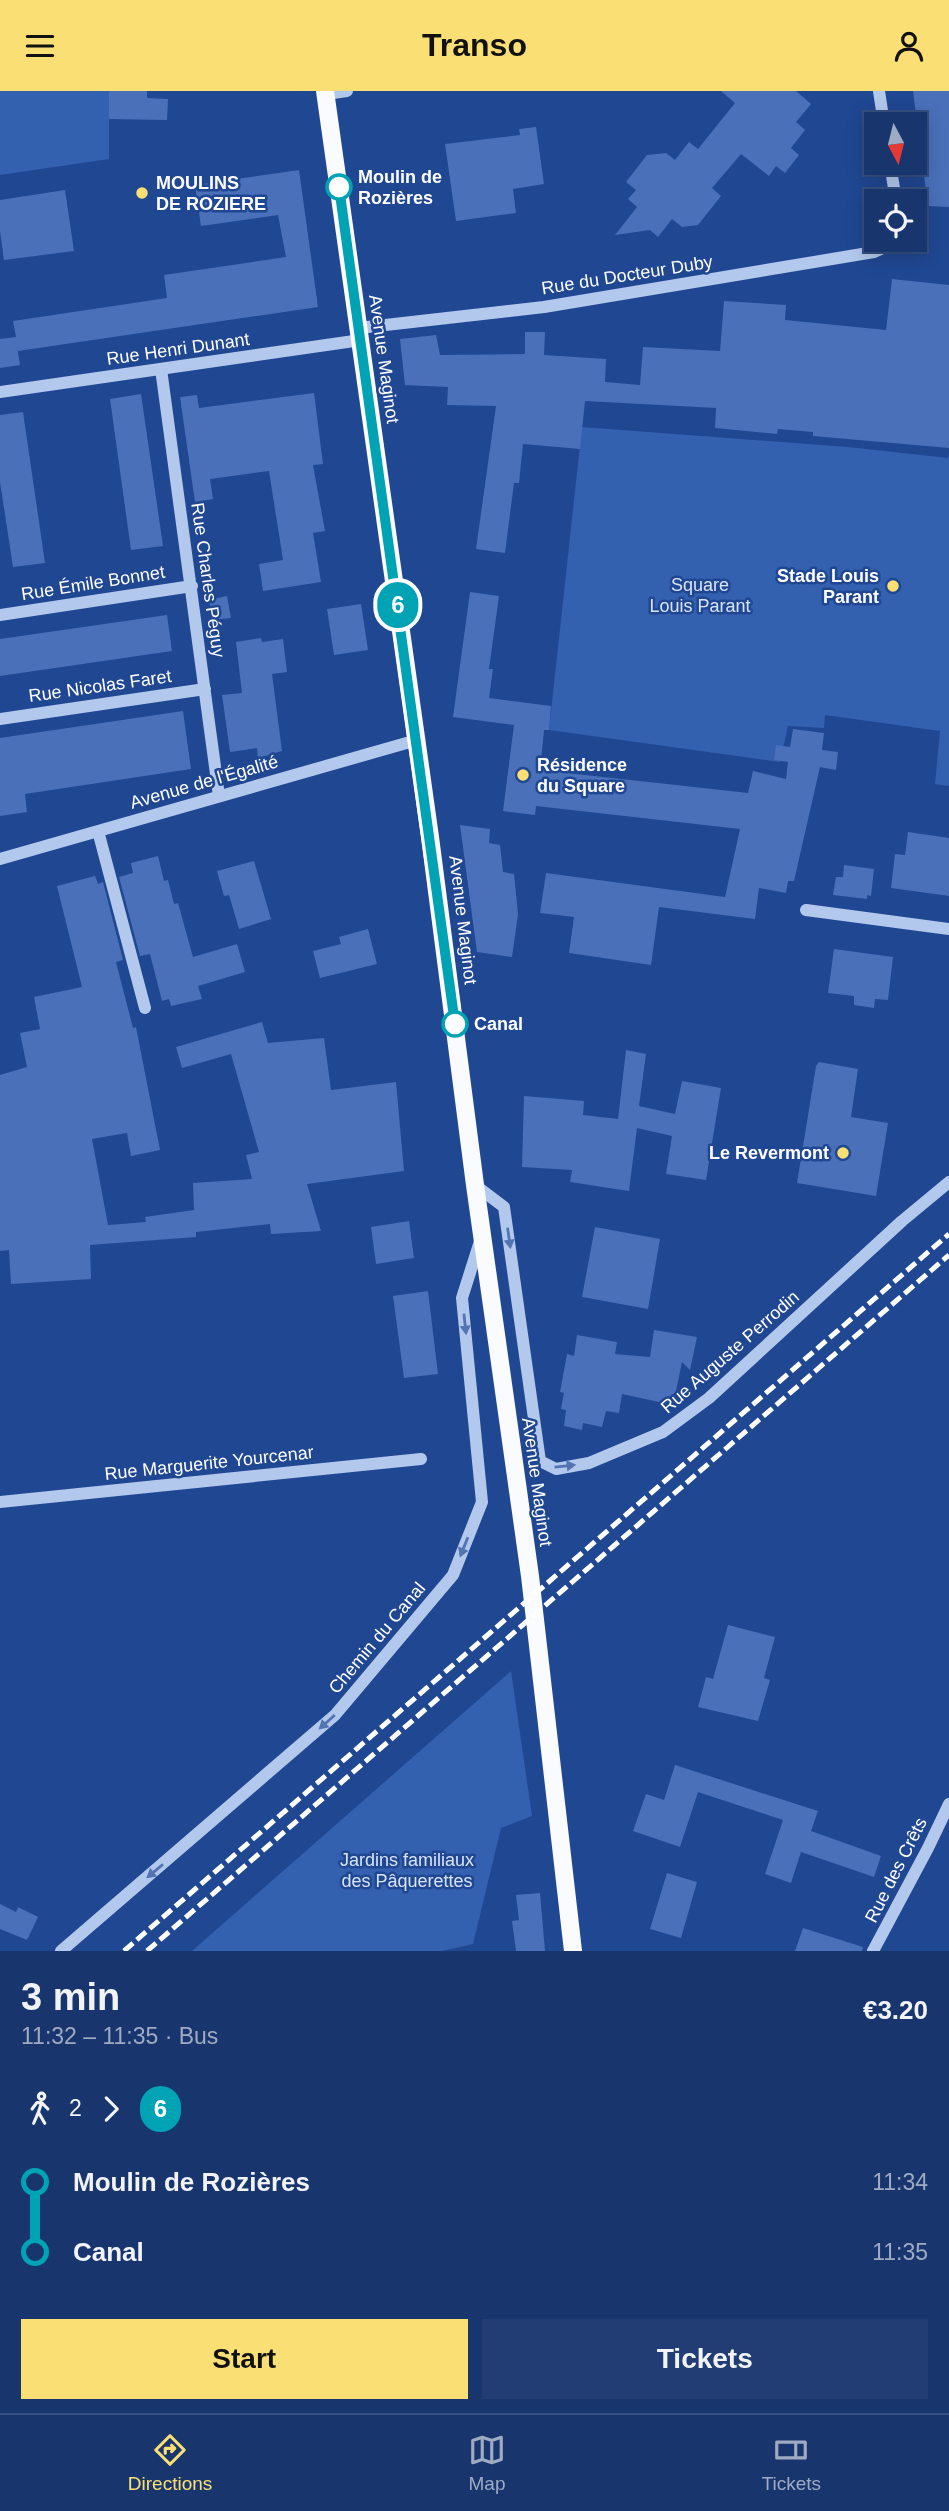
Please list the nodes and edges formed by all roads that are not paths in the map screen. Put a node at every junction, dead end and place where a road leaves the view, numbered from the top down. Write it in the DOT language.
graph roads {
  1 [pos="347,91"];
  2 [pos="879,91"];
  3 [pos="326,93"];
  4 [pos="882,112"];
  5 [pos="874,252"];
  6 [pos="360,334"];
  7 [pos="161,369"];
  8 [pos="0,392"];
  9 [pos="191,586"];
  10 [pos="0,615"];
  11 [pos="205,689"];
  12 [pos="0,719"];
  13 [pos="417,740"];
  14 [pos="219,796"];
  15 [pos="98,831"];
  16 [pos="0,859"];
  17 [pos="806,911"];
  18 [pos="949,929"];
  19 [pos="145,1008"];
  20 [pos="949,1182"];
  21 [pos="475,1185"];
  22 [pos="482,1234"];
  23 [pos="421,1459"];
  24 [pos="0,1502"];
  25 [pos="949,1804"];
  26 [pos="61,1951"];
  27 [pos="573,1951"];
  28 [pos="873,1951"];
  1 -- 3 [label="street"];
  2 -- 4 [label="street"];
  3 -- 6 [label="main road, Avenue Maginot"];
  5 -- 6 [label="street, Rue du Docteur Duby"];
  6 -- 7 [label="street, Rue Henri Dunant"];
  6 -- 13 [label="main road, Avenue Maginot"];
  7 -- 8 [label="street, Rue Henri Dunant"];
  7 -- 9 [label="street, Rue Charles Péguy"];
  9 -- 10 [label="street, Rue Émile Bonnet"];
  9 -- 11 [label="street, Rue Charles Péguy"];
  11 -- 12 [label="street, Rue Nicolas Faret"];
  11 -- 14 [label="street, Rue Charles Péguy"];
  13 -- 14 [label="street, Avenue de l'Égalité"];
  13 -- 21 [label="main road, Avenue Maginot"];
  14 -- 15 [label="street, Avenue de l'Égalité"];
  15 -- 16 [label="street, Avenue de l'Égalité"];
  15 -- 19 [label="street"];
  17 -- 18 [label="street"];
  21 -- 20 [label="street, Rue Auguste Perrodin, one-way"];
  21 -- 22 [label="main road, Avenue Maginot"];
  22 -- 26 [label="street, Chemin du Canal, one-way"];
  22 -- 27 [label="main road, Avenue Maginot"];
  23 -- 24 [label="street, Rue Marguerite Yourcenar"];
  25 -- 28 [label="street, Rue des Crêts"];
}
